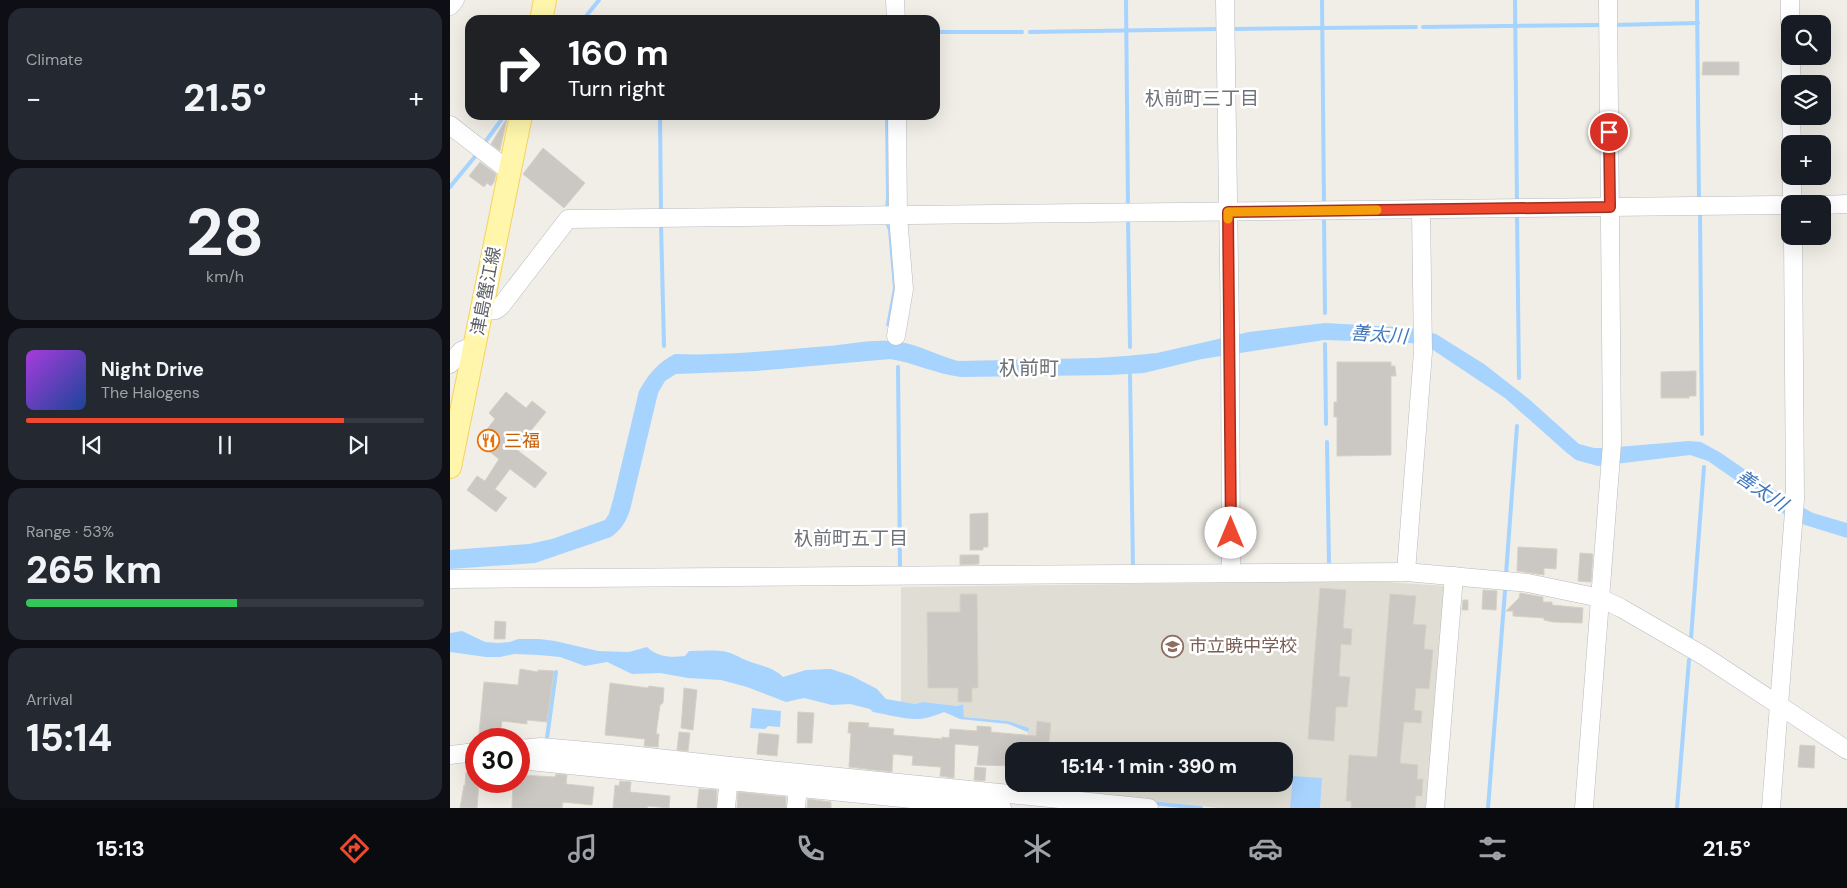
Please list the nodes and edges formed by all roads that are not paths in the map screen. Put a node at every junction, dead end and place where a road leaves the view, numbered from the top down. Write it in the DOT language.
graph roads {
  1 [pos="455,0"];
  2 [pos="545,0"];
  3 [pos="895,0"];
  4 [pos="1225,0"];
  5 [pos="1608,0"];
  6 [pos="1790,0"];
  7 [pos="450,6"];
  8 [pos="542,15"];
  9 [pos="896,15"];
  10 [pos="1790,15"];
  11 [pos="520,120"];
  12 [pos="897,120"];
  13 [pos="450,125"];
  14 [pos="509,171"];
  15 [pos="1781,204"];
  16 [pos="1847,204"];
  17 [pos="1831,205"];
  18 [pos="1610,207"];
  19 [pos="1421,210"];
  20 [pos="1228,212"];
  21 [pos="890,216"];
  22 [pos="1793,245"];
  23 [pos="482,311"];
  24 [pos="896,336"];
  25 [pos="475,345"];
  26 [pos="450,364"];
  27 [pos="450,467"];
  28 [pos="1406,572"];
  29 [pos="1231,573"];
  30 [pos="1454,576"];
  31 [pos="450,580"];
  32 [pos="1600,598"];
  33 [pos="1779,706"];
  34 [pos="530,748"];
  35 [pos="1847,750"];
  36 [pos="465,753"];
  37 [pos="450,755"];
  38 [pos="530,761"];
  39 [pos="465,765"];
  40 [pos="450,766"];
  41 [pos="729,773"];
  42 [pos="798,787"];
  43 [pos="865,801"];
  44 [pos="936,805"];
  45 [pos="726,808"];
  46 [pos="796,808"];
  47 [pos="1002,808"];
  48 [pos="1149,808"];
  49 [pos="1435,808"];
  50 [pos="1584,808"];
  51 [pos="1771,808"];
  1 -- 7 [label="street"];
  2 -- 8 [label="main road"];
  3 -- 9 [label="street"];
  4 -- 20 [label="street"];
  5 -- 18 [label="street"];
  6 -- 10 [label="street"];
  11 -- 14 [label="main road, 津島蟹江線"];
  12 -- 21 [label="street"];
  13 -- 14 [label="street"];
  14 -- 23 [label="main road, 津島蟹江線"];
  15 -- 18 [label="street"];
  16 -- 17 [label="street"];
  18 -- 19 [label="street"];
  18 -- 32 [label="street"];
  19 -- 20 [label="street"];
  19 -- 28 [label="street"];
  20 -- 21 [label="street"];
  20 -- 29 [label="street"];
  21 -- 23 [label="street"];
  21 -- 24 [label="street"];
  22 -- 33 [label="street"];
  23 -- 25 [label="main road, 津島蟹江線"];
  25 -- 26 [label="street"];
  25 -- 27 [label="main road, 津島蟹江線"];
  28 -- 29 [label="street"];
  28 -- 30 [label="street"];
  29 -- 31 [label="street"];
  30 -- 32 [label="street"];
  30 -- 49 [label="street"];
  32 -- 33 [label="street"];
  32 -- 50 [label="street"];
  33 -- 35 [label="street"];
  33 -- 51 [label="street"];
  34 -- 41 [label="street"];
  36 -- 37 [label="street"];
  38 -- 41 [label="street"];
  39 -- 40 [label="street"];
  41 -- 42 [label="street"];
  41 -- 45 [label="street"];
  41 -- 48 [label="street"];
  42 -- 43 [label="street"];
  42 -- 46 [label="street"];
  43 -- 44 [label="street"];
  44 -- 47 [label="street"];
}
